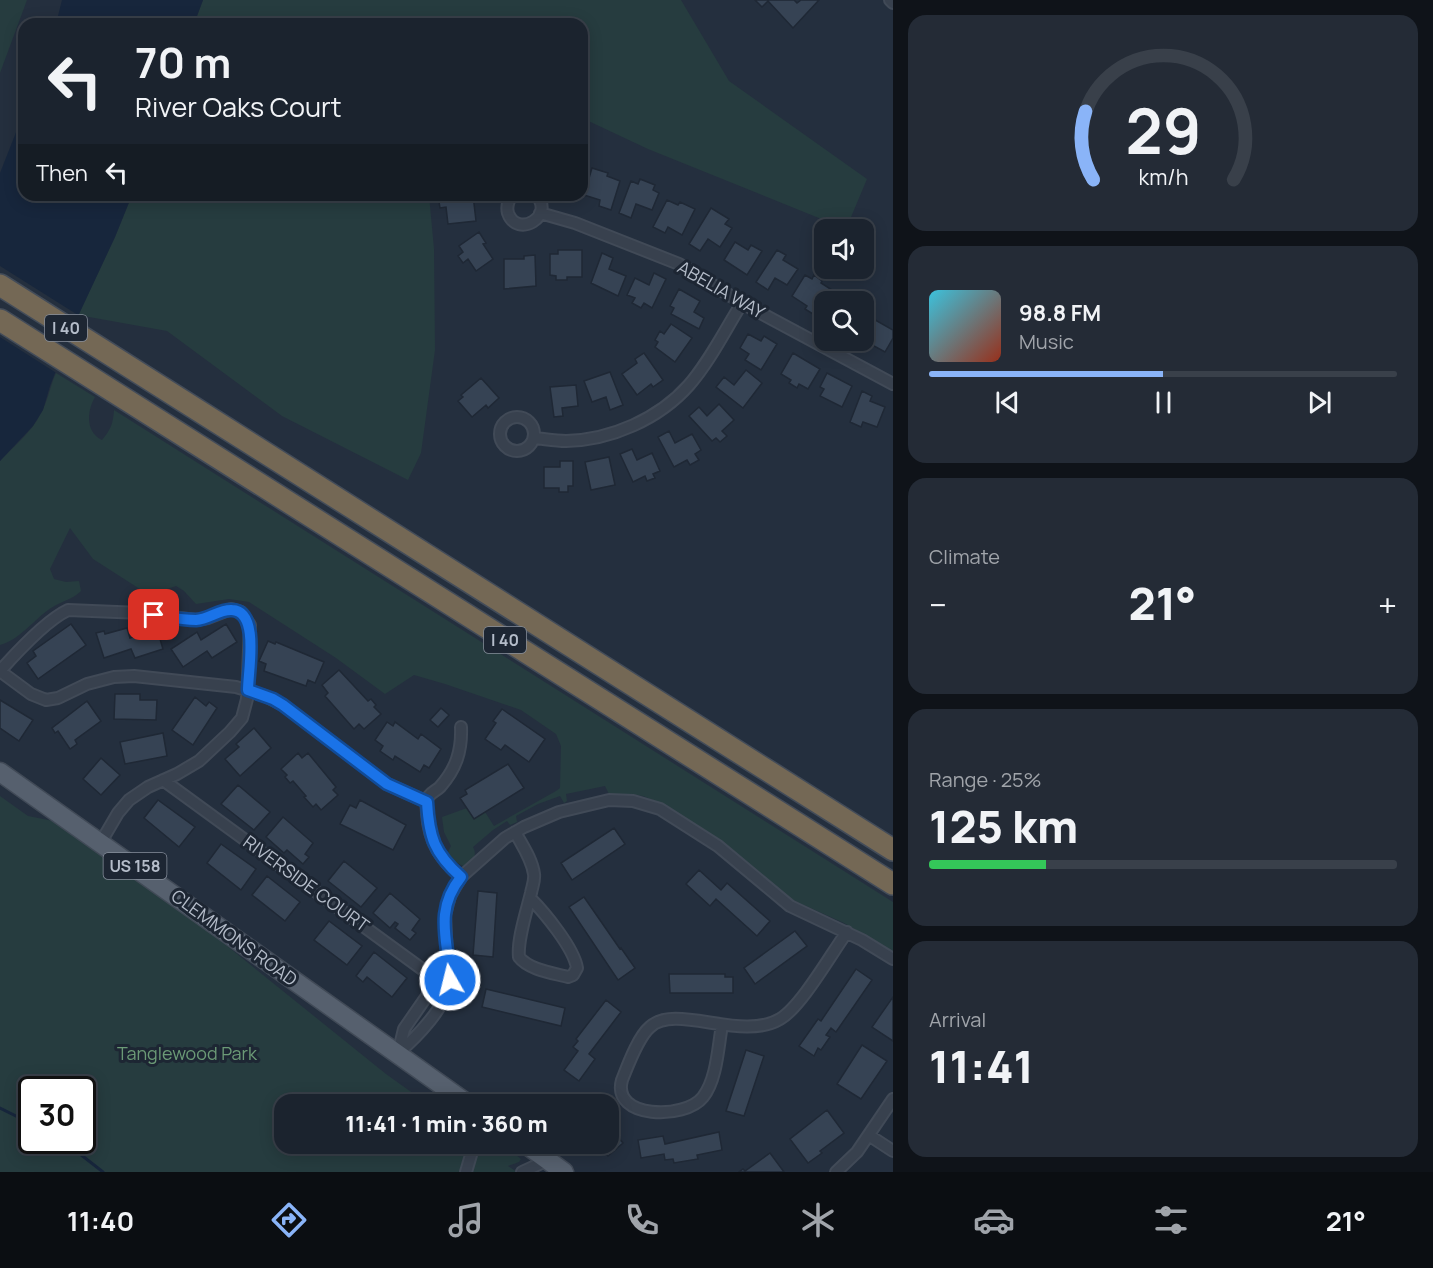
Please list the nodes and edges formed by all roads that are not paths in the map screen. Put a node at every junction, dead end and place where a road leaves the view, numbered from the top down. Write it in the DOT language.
graph roads {
  1 [pos="508,201"];
  2 [pos="539,201"];
  3 [pos="540,213"];
  4 [pos="0,285"];
  5 [pos="742,303"];
  6 [pos="0,320"];
  7 [pos="893,384"];
  8 [pos="534,438"];
  9 [pos="0,671"];
  10 [pos="248,690"];
  11 [pos="461,728"];
  12 [pos="0,772"];
  13 [pos="163,780"];
  14 [pos="427,802"];
  15 [pos="515,832"];
  16 [pos="101,842"];
  17 [pos="893,850"];
  18 [pos="461,877"];
  19 [pos="893,884"];
  20 [pos="530,898"];
  21 [pos="847,932"];
  22 [pos="447,958"];
  23 [pos="893,959"];
  24 [pos="438,980"];
  25 [pos="448,988"];
  26 [pos="722,1025"];
  27 [pos="398,1054"];
  28 [pos="440,1085"];
  29 [pos="445,1094"];
  30 [pos="453,1094"];
  31 [pos="893,1100"];
  32 [pos="870,1136"];
  33 [pos="893,1151"];
  34 [pos="471,1154"];
  35 [pos="540,1154"];
  36 [pos="548,1160"];
  37 [pos="466,1172"];
  38 [pos="522,1172"];
  39 [pos="564,1172"];
  40 [pos="836,1172"];
  1 -- 3 [label="street"];
  2 -- 3 [label="street"];
  3 -- 5 [label="street, ABELIA WAY"];
  4 -- 17 [label="highway, I 40"];
  5 -- 7 [label="street, ABELIA WAY"];
  5 -- 8 [label="street"];
  6 -- 19 [label="highway, I 40"];
  9 -- 10 [label="street"];
  9 -- 10 [label="street"];
  10 -- 13 [label="street"];
  10 -- 14 [label="street"];
  11 -- 14 [label="street"];
  12 -- 16 [label="main road, CLEMMONS ROAD / US 158"];
  13 -- 16 [label="street"];
  13 -- 24 [label="street, RIVERSIDE COURT"];
  14 -- 18 [label="street"];
  15 -- 18 [label="street"];
  15 -- 20 [label="street"];
  15 -- 21 [label="street"];
  16 -- 27 [label="main road, CLEMMONS ROAD / US 158"];
  18 -- 22 [label="street"];
  20 -- 20 [label="street"];
  21 -- 23 [label="street"];
  21 -- 26 [label="street"];
  22 -- 24 [label="street"];
  22 -- 25 [label="street"];
  24 -- 25 [label="street, RIVERSIDE COURT"];
  24 -- 27 [label="street"];
  25 -- 27 [label="street"];
  26 -- 26 [label="street"];
  27 -- 28 [label="main road, CLEMMONS ROAD / US 158"];
  28 -- 29 [label="street"];
  28 -- 30 [label="main road, CLEMMONS ROAD / US 158"];
  31 -- 32 [label="street"];
  32 -- 33 [label="street"];
  32 -- 40 [label="street"];
  34 -- 37 [label="street"];
  35 -- 36 [label="main road"];
  36 -- 38 [label="street"];
  36 -- 39 [label="main road"];
}
